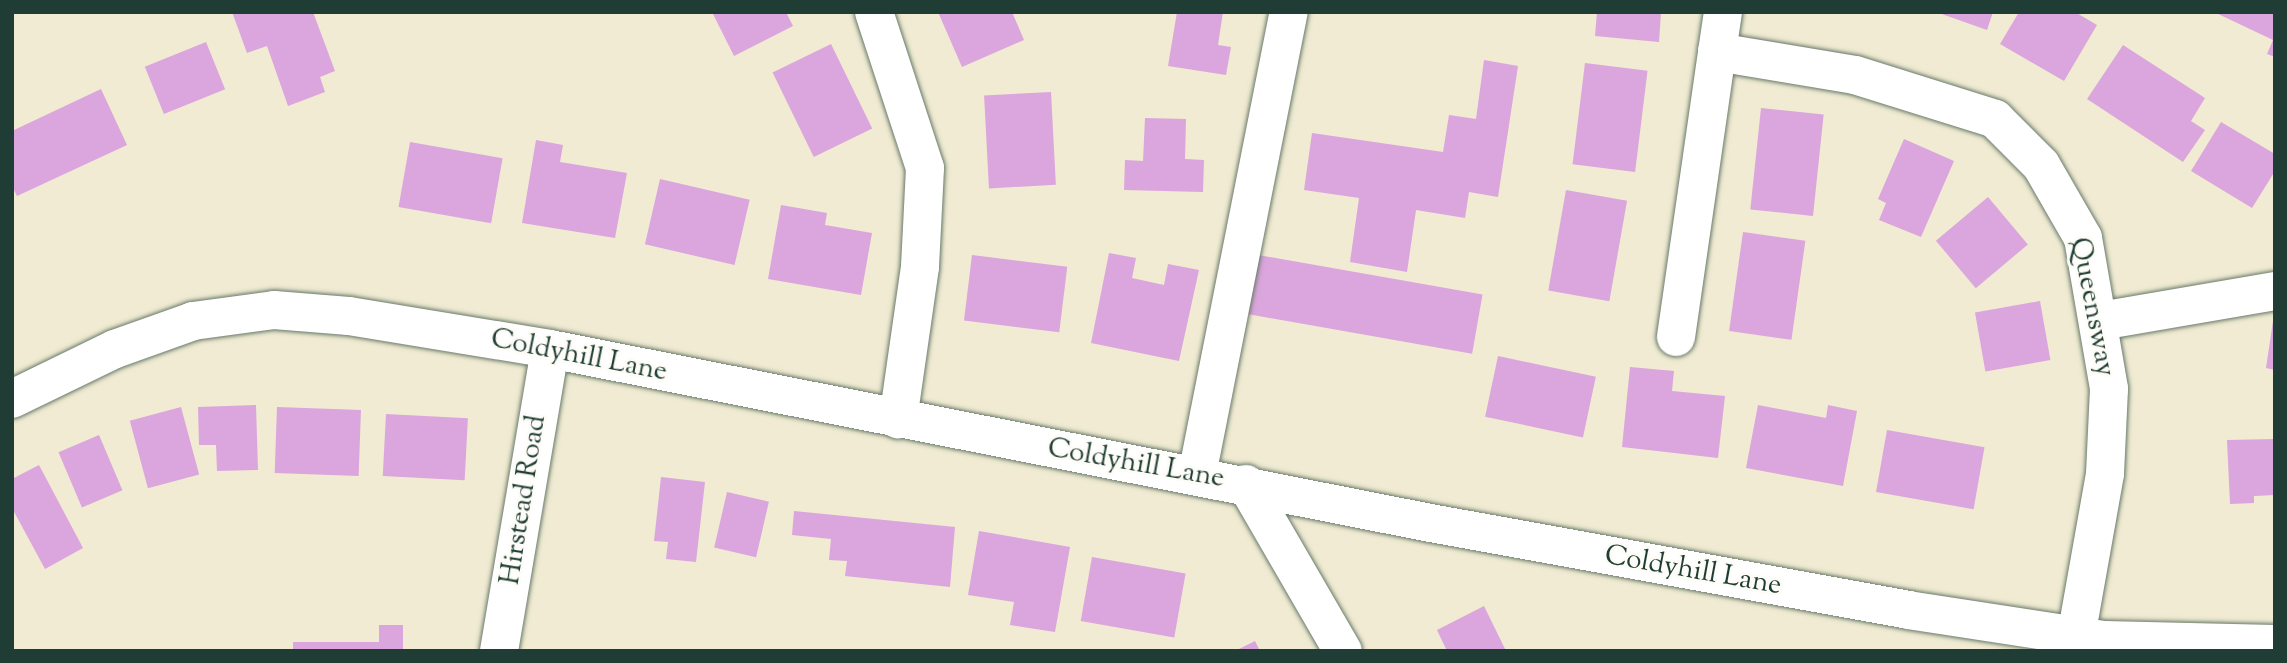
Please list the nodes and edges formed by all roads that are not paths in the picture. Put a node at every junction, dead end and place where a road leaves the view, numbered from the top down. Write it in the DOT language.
graph roads {
  1 [pos="874,12"];
  2 [pos="1289,12"];
  3 [pos="1723,12"];
  4 [pos="1717,52"];
  5 [pos="2275,291"];
  6 [pos="2100,321"];
  7 [pos="1676,337"];
  8 [pos="550,349"];
  9 [pos="12,399"];
  10 [pos="898,419"];
  11 [pos="1197,475"];
  12 [pos="1246,484"];
  13 [pos="2094,643"];
  14 [pos="2275,644"];
  15 [pos="499,651"];
  16 [pos="1343,651"];
  1 -- 10 [label="street"];
  2 -- 11 [label="street"];
  3 -- 4 [label="street"];
  4 -- 6 [label="street, Queensway"];
  4 -- 7 [label="street"];
  5 -- 6 [label="street"];
  6 -- 13 [label="street, Queensway"];
  8 -- 9 [label="street, Coldyhill Lane"];
  8 -- 10 [label="street, Coldyhill Lane"];
  8 -- 15 [label="street, Hirstead Road"];
  10 -- 11 [label="street, Coldyhill Lane"];
  11 -- 12 [label="street, Coldyhill Lane"];
  12 -- 13 [label="street, Coldyhill Lane"];
  12 -- 16 [label="street"];
  13 -- 14 [label="street, Coldyhill Lane"];
}
